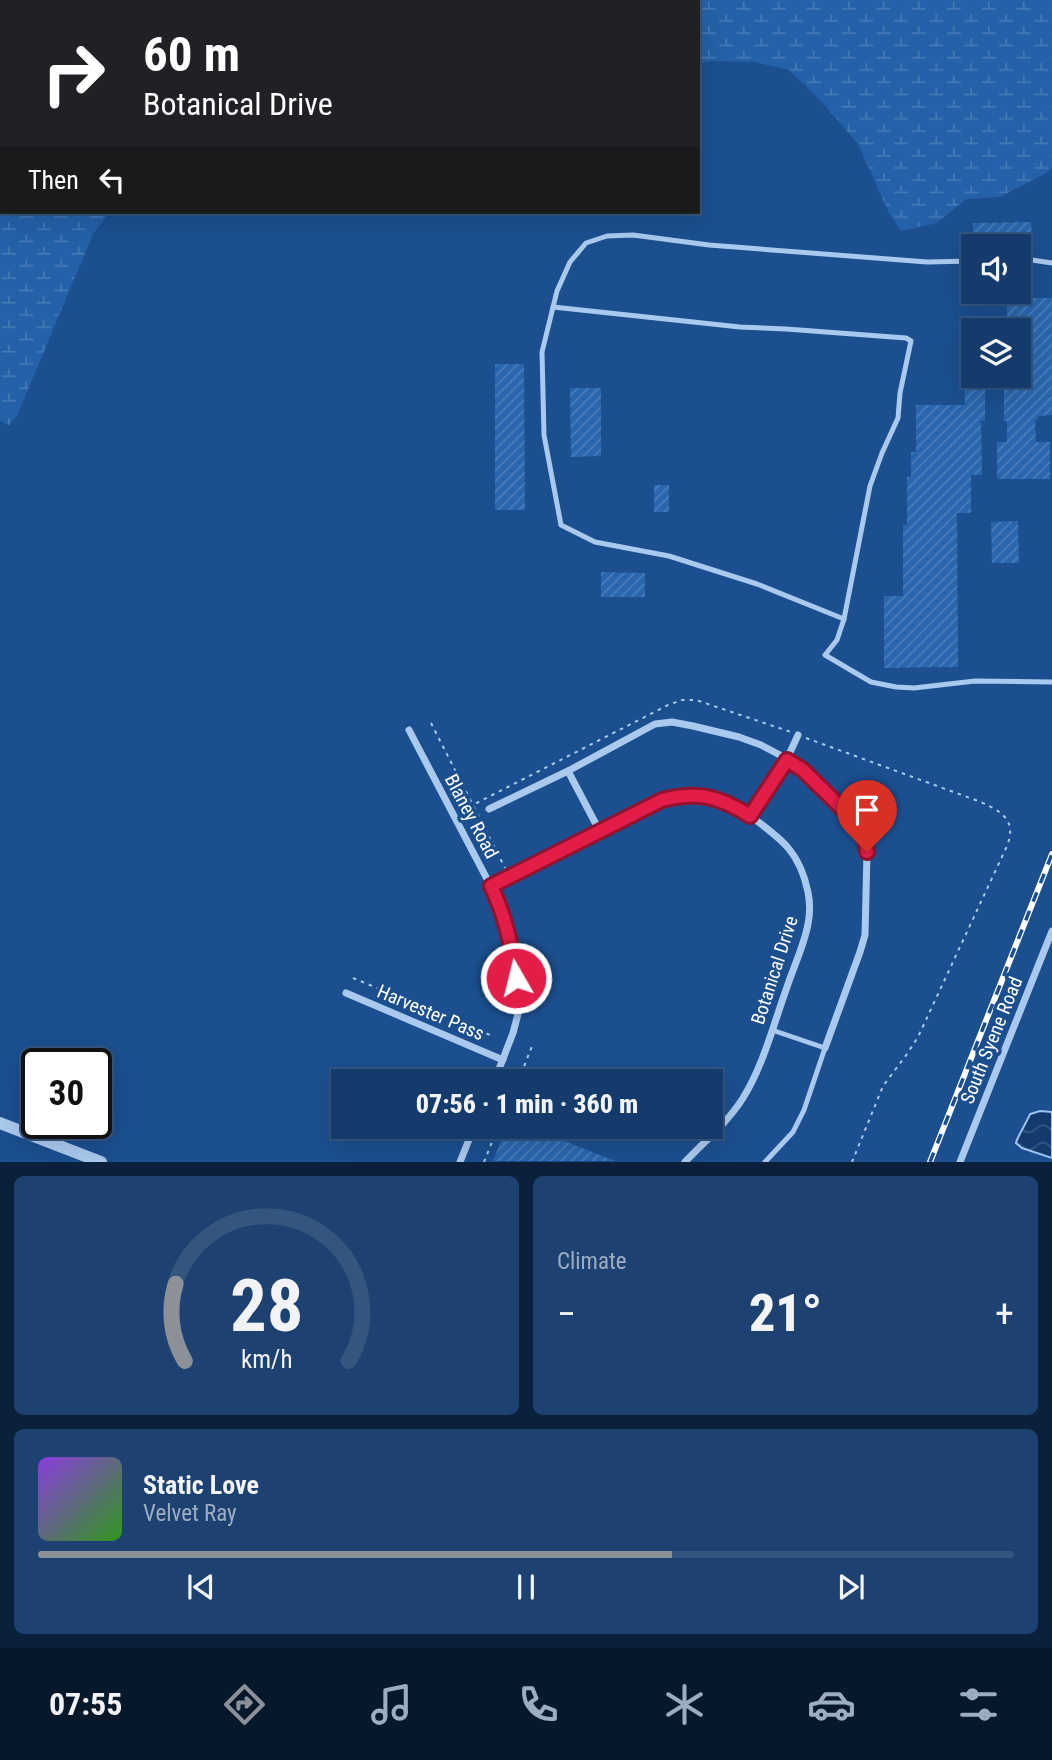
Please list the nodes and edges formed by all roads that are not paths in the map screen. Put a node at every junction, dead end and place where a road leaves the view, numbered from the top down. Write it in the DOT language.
graph roads {
  1 [pos="1031,260"];
  2 [pos="961,261"];
  3 [pos="1052,263"];
  4 [pos="553,307"];
  5 [pos="844,619"];
  6 [pos="1052,682"];
  7 [pos="409,730"];
  8 [pos="798,735"];
  9 [pos="787,760"];
  10 [pos="568,771"];
  11 [pos="489,809"];
  12 [pos="750,816"];
  13 [pos="599,831"];
  14 [pos="491,886"];
  15 [pos="1052,931"];
  16 [pos="346,993"];
  17 [pos="772,1030"];
  18 [pos="825,1048"];
  19 [pos="503,1060"];
  20 [pos="499,1069"];
  21 [pos="0,1123"];
  22 [pos="469,1139"];
  23 [pos="101,1161"];
  24 [pos="460,1161"];
  25 [pos="685,1161"];
  26 [pos="765,1161"];
  27 [pos="962,1161"];
  1 -- 3 [label="lane"];
  2 -- 4 [label="lane"];
  4 -- 5 [label="lane"];
  4 -- 5 [label="lane"];
  5 -- 6 [label="lane"];
  7 -- 14 [label="street, Blaney Road"];
  8 -- 9 [label="street"];
  9 -- 10 [label="street"];
  9 -- 12 [label="street"];
  9 -- 18 [label="street"];
  10 -- 11 [label="street"];
  10 -- 13 [label="street"];
  12 -- 13 [label="street, Botanical Drive"];
  12 -- 17 [label="street, Botanical Drive"];
  13 -- 14 [label="street, Botanical Drive"];
  14 -- 19 [label="street, Blaney Road"];
  15 -- 27 [label="street, South Syene Road"];
  16 -- 19 [label="street, Harvester Pass"];
  17 -- 18 [label="lane"];
  17 -- 25 [label="street, Botanical Drive"];
  18 -- 26 [label="lane"];
  19 -- 20 [label="street, Blaney Road"];
  21 -- 23 [label="street"];
  22 -- 24 [label="street"];
}
